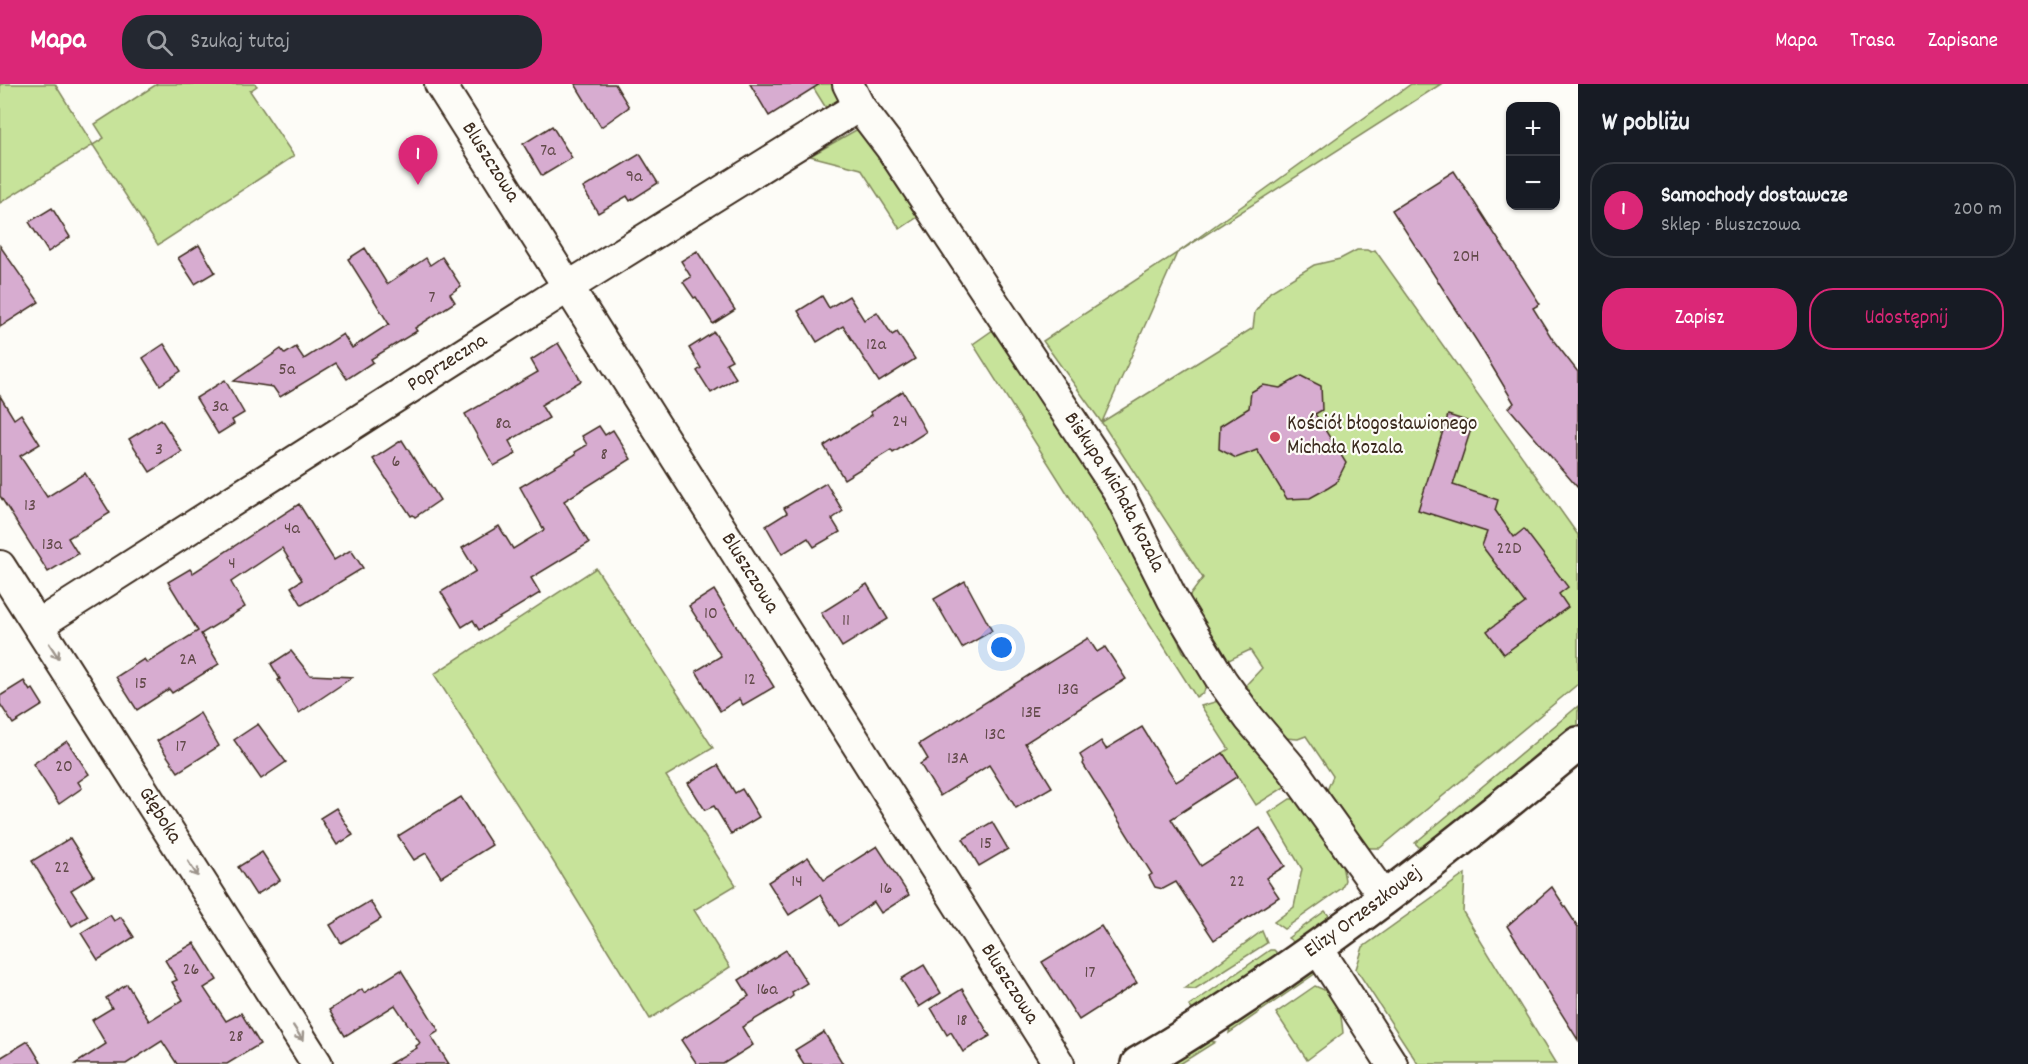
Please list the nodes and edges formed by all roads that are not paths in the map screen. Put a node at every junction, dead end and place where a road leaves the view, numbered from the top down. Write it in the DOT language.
graph roads {
  1 [pos="440,84"];
  2 [pos="854,95"];
  3 [pos="568,287"];
  4 [pos="0,566"];
  5 [pos="38,625"];
  6 [pos="1578,744"];
  7 [pos="1384,897"];
  8 [pos="1317,947"];
  9 [pos="317,1064"];
  10 [pos="1059,1064"];
  11 [pos="1138,1064"];
  12 [pos="1392,1064"];
  1 -- 3 [label="street, Bluszczowa"];
  2 -- 3 [label="street, Poprzeczna"];
  2 -- 7 [label="street, Biskupa Michała Kozala"];
  3 -- 5 [label="street, Poprzeczna"];
  3 -- 10 [label="street, Bluszczowa"];
  4 -- 5 [label="street, Głęboka"];
  5 -- 9 [label="street, Głęboka, one-way"];
  6 -- 7 [label="street, Elizy Orzeszkowej"];
  7 -- 8 [label="street, Elizy Orzeszkowej"];
  8 -- 11 [label="street, Elizy Orzeszkowej"];
  8 -- 12 [label="street"];
}
